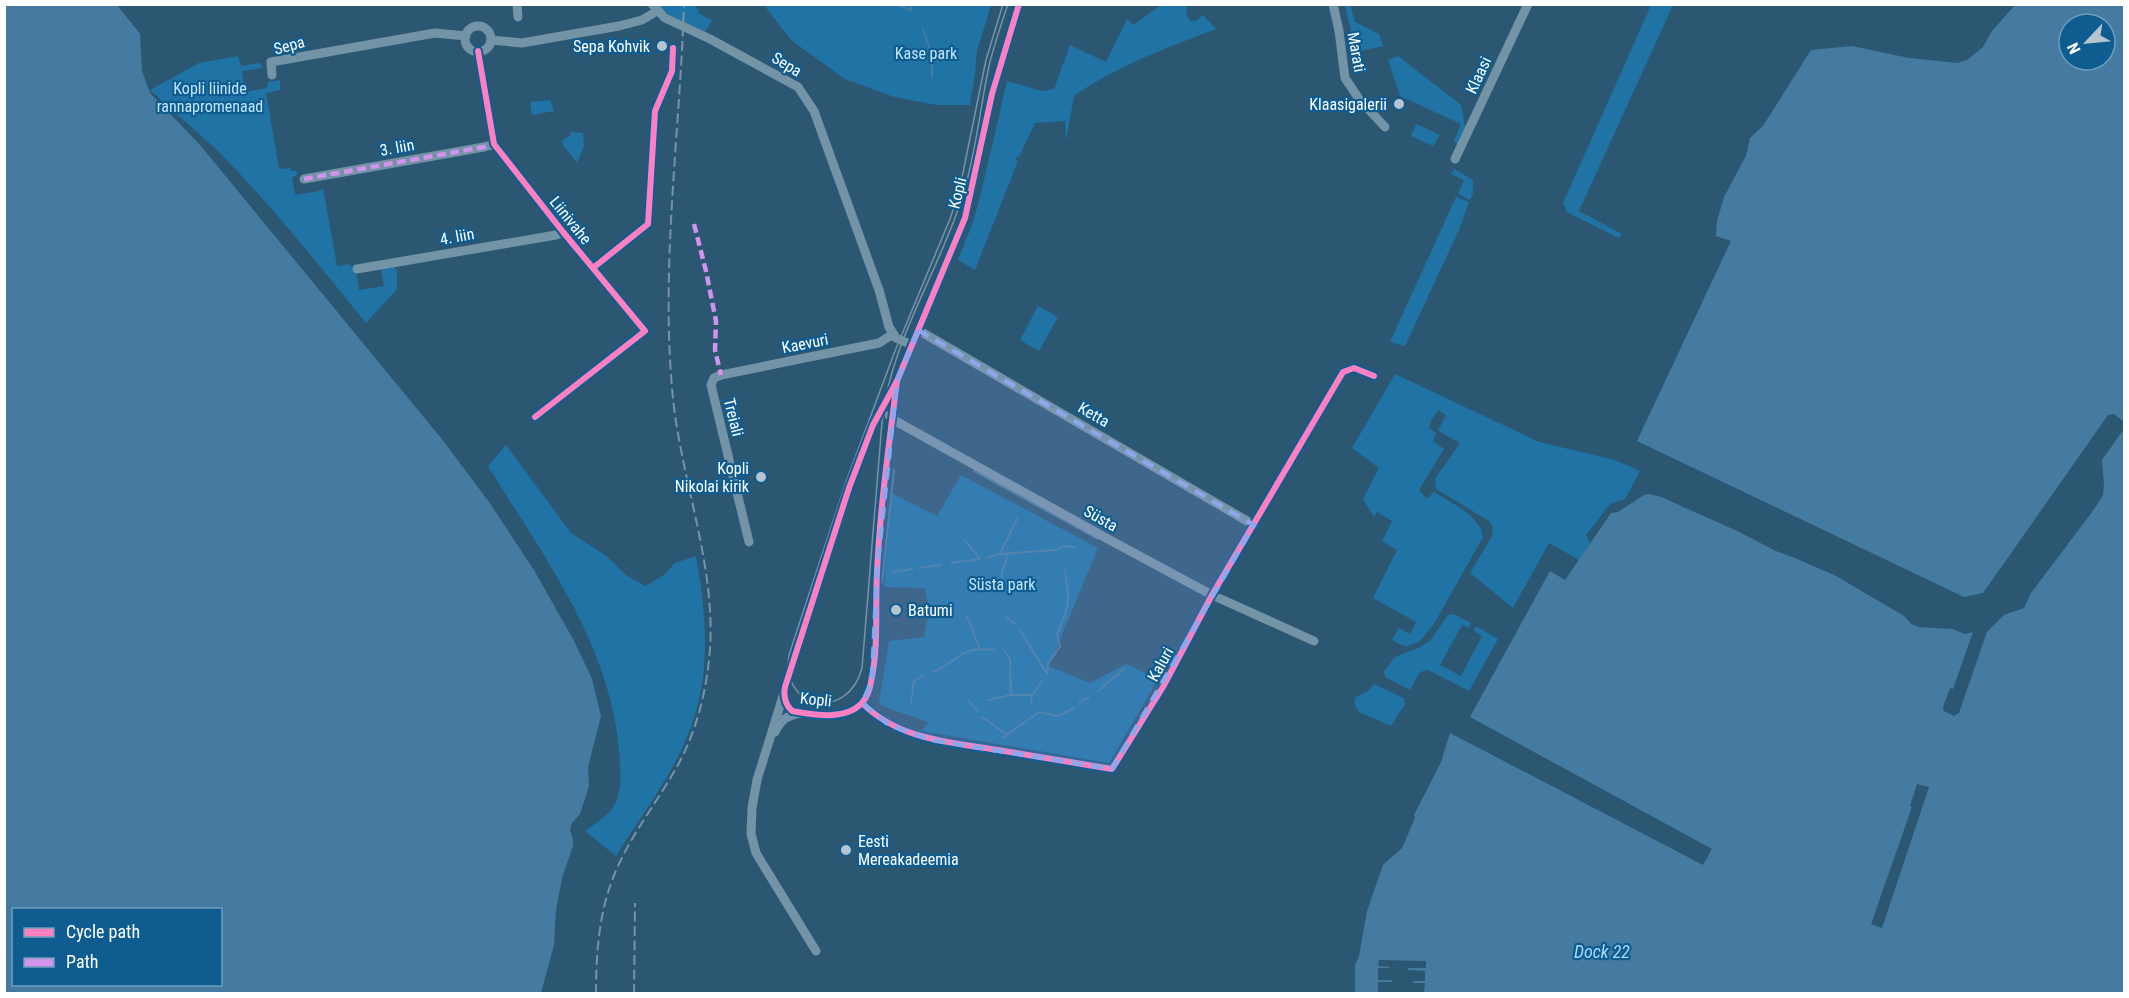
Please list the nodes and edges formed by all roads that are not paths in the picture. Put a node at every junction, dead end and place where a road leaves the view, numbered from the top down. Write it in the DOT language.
graph roads {
  1 [pos="517,4"];
  2 [pos="1019,4"];
  3 [pos="1333,4"];
  4 [pos="1528,4"];
  5 [pos="655,8"];
  6 [pos="518,17"];
  7 [pos="466,36"];
  8 [pos="491,40"];
  9 [pos="673,48"];
  10 [pos="478,51"];
  11 [pos="272,75"];
  12 [pos="1385,127"];
  13 [pos="494,144"];
  14 [pos="1455,159"];
  15 [pos="304,179"];
  16 [pos="563,232"];
  17 [pos="593,268"];
  18 [pos="357,269"];
  19 [pos="918,330"];
  20 [pos="892,334"];
  21 [pos="912,345"];
  22 [pos="721,375"];
  23 [pos="1374,376"];
  24 [pos="897,381"];
  25 [pos="880,411"];
  26 [pos="535,417"];
  27 [pos="892,419"];
  28 [pos="1254,525"];
  29 [pos="749,542"];
  30 [pos="1212,595"];
  31 [pos="1314,641"];
  32 [pos="784,695"];
  33 [pos="862,703"];
  34 [pos="801,713"];
  35 [pos="767,748"];
  36 [pos="816,951"];
  1 -- 6 [label="street"];
  2 -- 19 [label="street, Kopli"];
  3 -- 12 [label="street, Marati"];
  4 -- 14 [label="street, Klaasi"];
  5 -- 8 [label="street, Sepa"];
  5 -- 20 [label="street, Sepa"];
  7 -- 8 [label="street, Sepa"];
  7 -- 10 [label="street"];
  7 -- 11 [label="street, Sepa"];
  8 -- 10 [label="street"];
  9 -- 17 [label="street"];
  10 -- 13 [label="street, Liinivahe"];
  13 -- 15 [label="street, 3. liin"];
  13 -- 16 [label="street, Liinivahe"];
  16 -- 17 [label="street, Liinivahe"];
  16 -- 18 [label="street, 4. liin"];
  17 -- 26 [label="street, Liinivahe"];
  19 -- 21 [label="street, Kopli"];
  19 -- 28 [label="street, Ketta"];
  20 -- 21 [label="street"];
  20 -- 22 [label="street, Kaevuri"];
  21 -- 24 [label="street, Kopli"];
  22 -- 29 [label="street, Treiali"];
  23 -- 28 [label="street, Kaluri"];
  24 -- 25 [label="street, Kopli"];
  24 -- 27 [label="street, Kopli"];
  25 -- 27 [label="street, Süsta"];
  25 -- 32 [label="street, Kopli"];
  27 -- 30 [label="street, Süsta"];
  27 -- 33 [label="street, Kopli"];
  28 -- 30 [label="street, Kaluri"];
  30 -- 31 [label="street, Süsta"];
  30 -- 33 [label="street, Kaluri"];
  32 -- 34 [label="street, Kopli"];
  32 -- 35 [label="street"];
  33 -- 34 [label="street, Kopli"];
  34 -- 35 [label="street"];
  35 -- 36 [label="street"];
}
